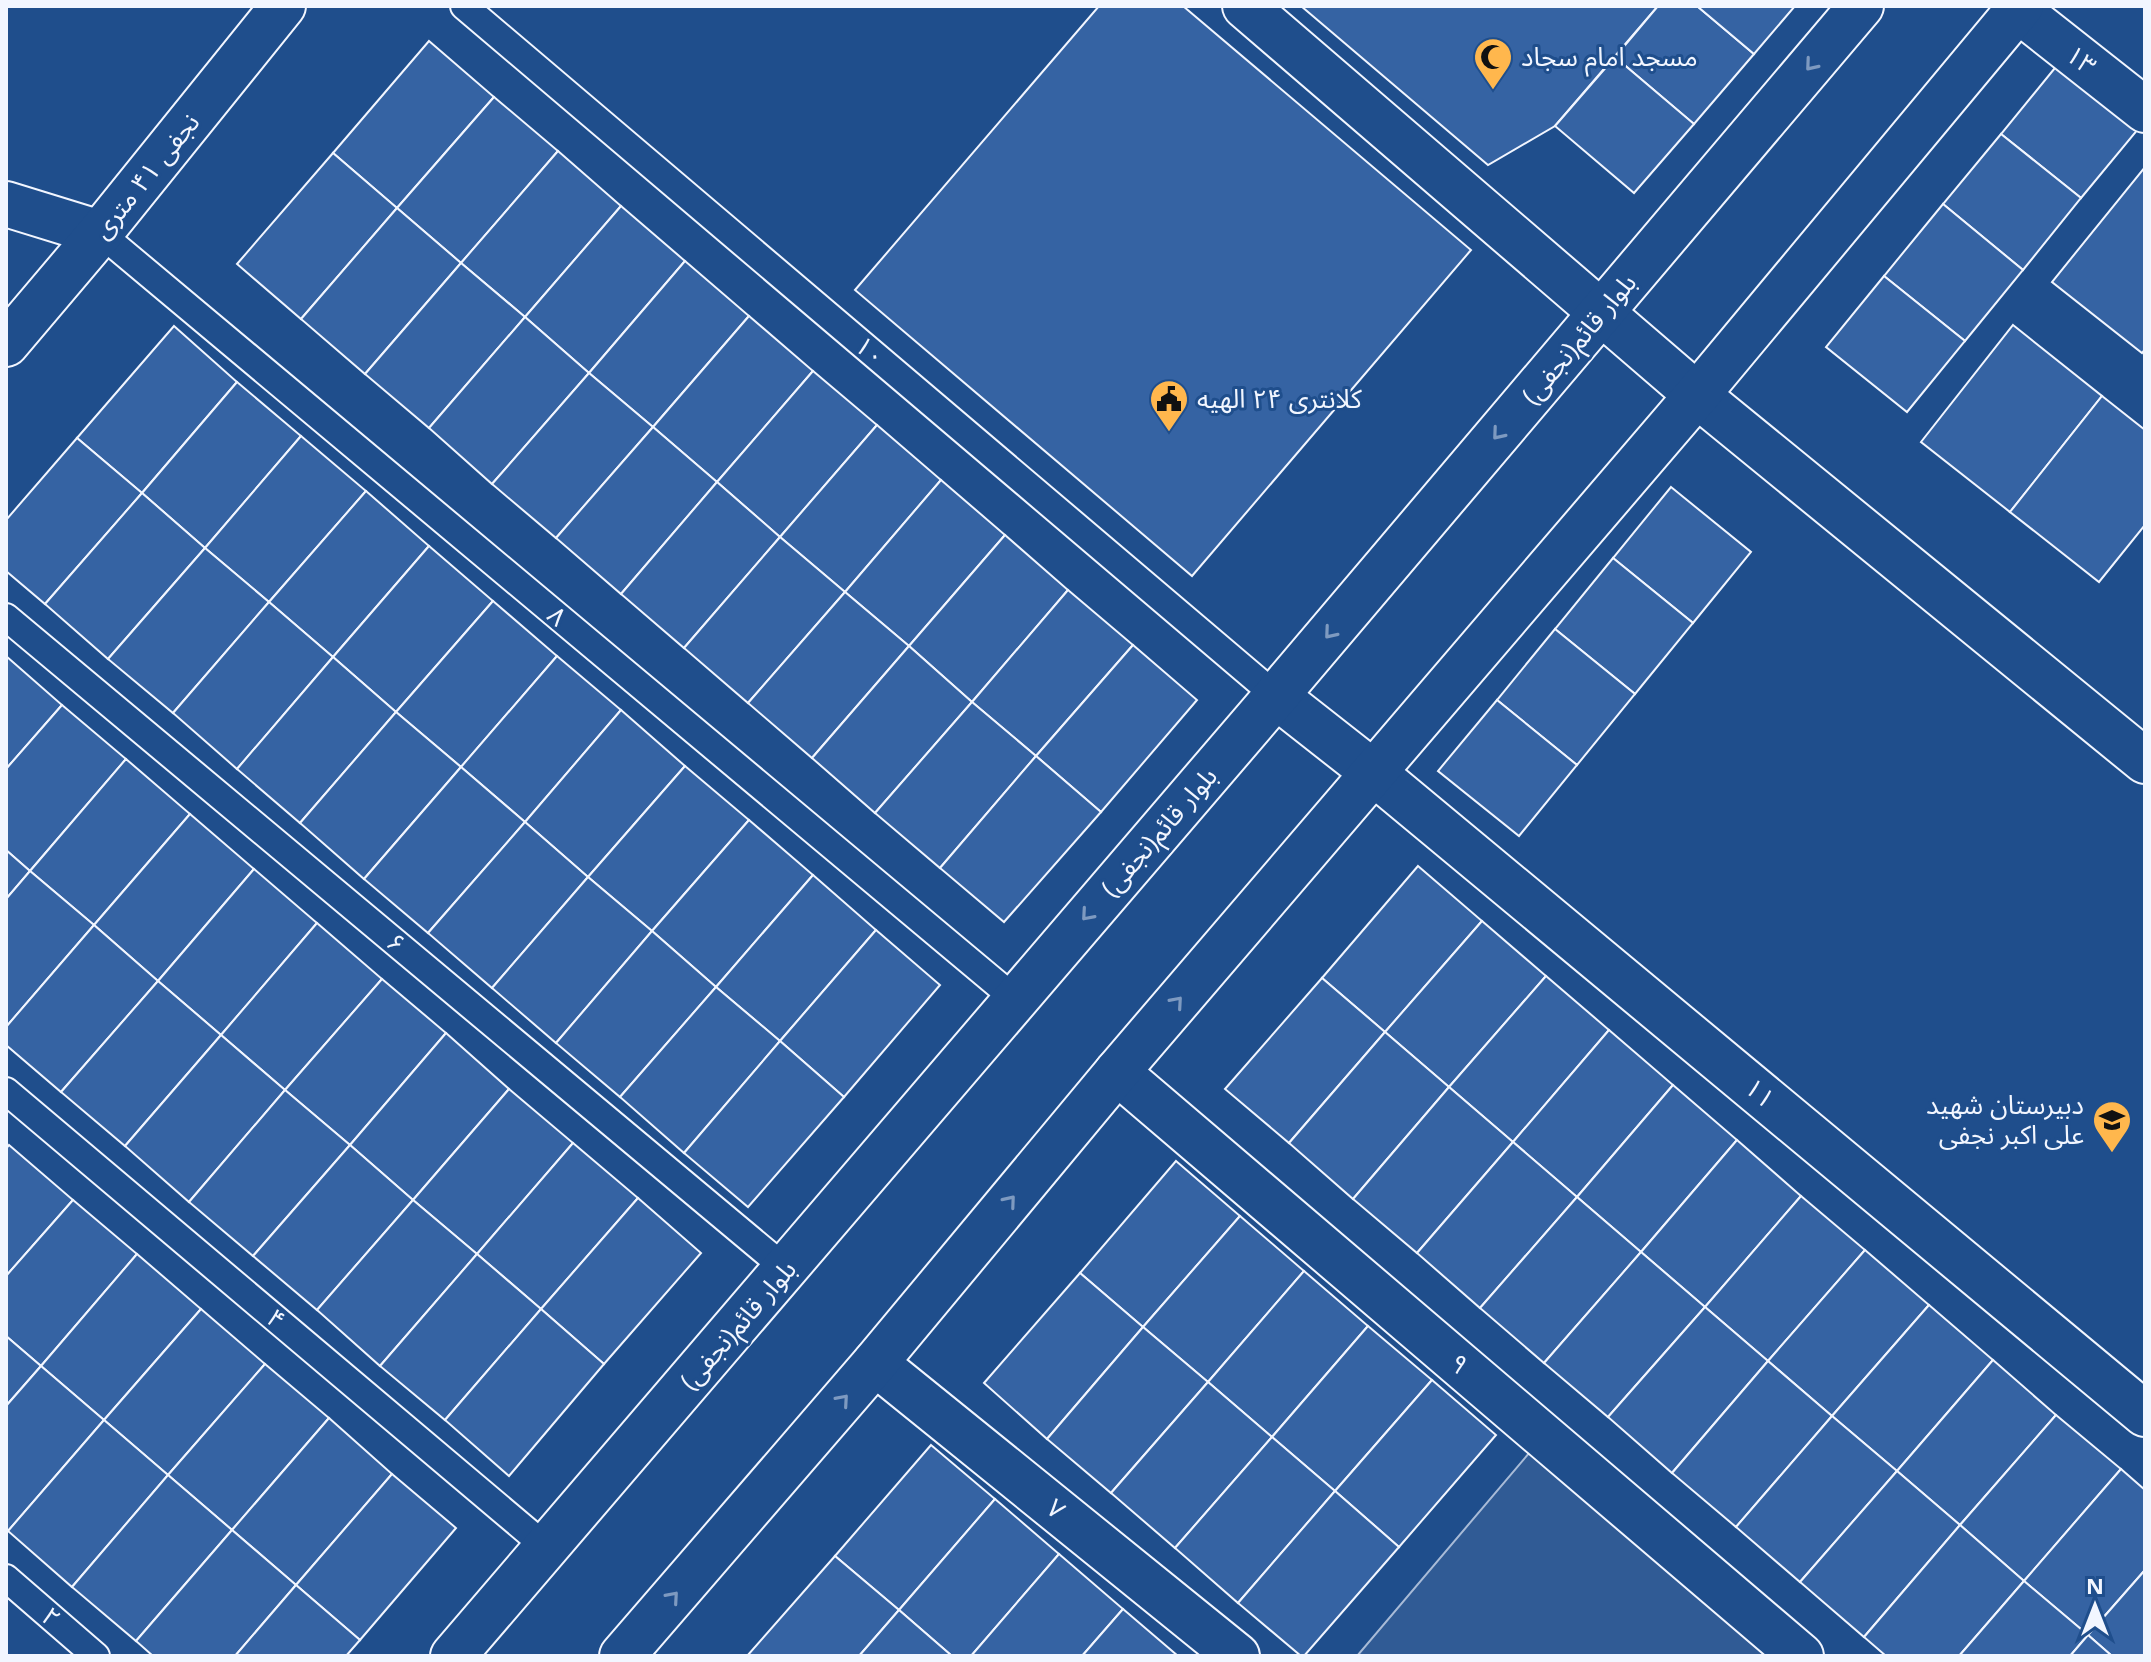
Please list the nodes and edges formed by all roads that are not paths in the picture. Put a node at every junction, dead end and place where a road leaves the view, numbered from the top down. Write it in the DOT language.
graph roads {
  1 [pos="283,6"];
  2 [pos="464,6"];
  3 [pos="1245,6"];
  4 [pos="1861,6"];
  5 [pos="2017,7"];
  6 [pos="2145,110"];
  7 [pos="6,204"];
  8 [pos="100,233"];
  9 [pos="1601,313"];
  10 [pos="6,344"];
  11 [pos="1697,395"];
  12 [pos="6,617"];
  13 [pos="1276,696"];
  14 [pos="2145,761"];
  15 [pos="1374,773"];
  16 [pos="1015,999"];
  17 [pos="1117,1072"];
  18 [pos="6,1091"];
  19 [pos="786,1269"];
  20 [pos="875,1363"];
  21 [pos="2145,1414"];
  22 [pos="546,1547"];
  23 [pos="6,1578"];
  24 [pos="633,1652"];
  25 [pos="96,1656"];
  26 [pos="453,1656"];
  27 [pos="1237,1656"];
  28 [pos="1801,1656"];
  1 -- 8 [label="street, نجفی ۴۱ متری"];
  2 -- 13 [label="lane, ۱۰"];
  3 -- 9 [label="street"];
  4 -- 9 [label="street, بلوار قائم(نجفی), one-way"];
  5 -- 6 [label="street, ۱۳"];
  5 -- 11 [label="street"];
  7 -- 8 [label="street"];
  8 -- 10 [label="street, نجفی ۴۱ متری"];
  8 -- 16 [label="lane, ۸"];
  9 -- 11 [label="street"];
  9 -- 13 [label="street, بلوار قائم(نجفی), one-way"];
  11 -- 14 [label="street"];
  11 -- 15 [label="street"];
  12 -- 19 [label="lane, ۶"];
  13 -- 15 [label="street, ۱۱"];
  13 -- 16 [label="street, بلوار قائم(نجفی), one-way"];
  17 -- 15 [label="street, one-way"];
  15 -- 21 [label="street, ۱۱"];
  16 -- 19 [label="street, بلوار قائم(نجفی)"];
  20 -- 17 [label="street, one-way"];
  17 -- 28 [label="street, ۹"];
  18 -- 22 [label="lane, ۴"];
  19 -- 22 [label="street, بلوار قائم(نجفی)"];
  24 -- 20 [label="street, one-way"];
  20 -- 27 [label="street, ۷"];
  22 -- 26 [label="street, بلوار قائم(نجفی)"];
  23 -- 25 [label="lane, ۲"];
}
